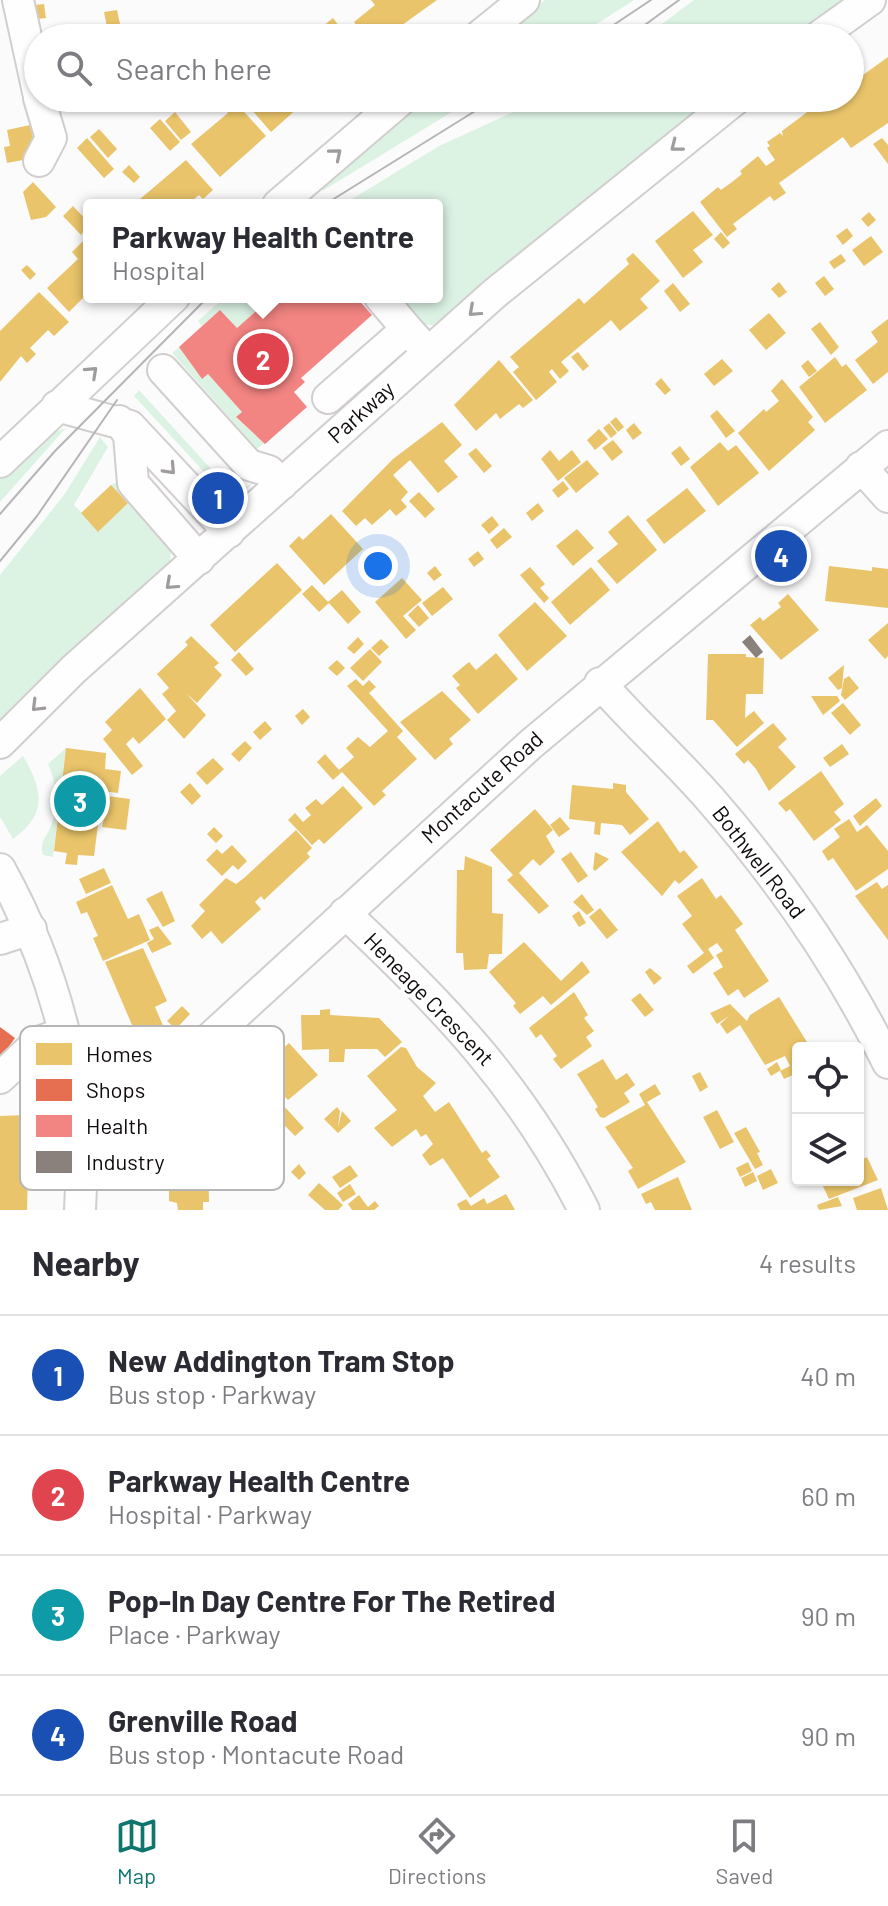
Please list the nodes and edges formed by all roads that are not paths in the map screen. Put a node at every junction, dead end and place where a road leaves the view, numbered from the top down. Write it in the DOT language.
graph roads {
  1 [pos="18,0"];
  2 [pos="524,0"];
  3 [pos="870,0"];
  4 [pos="494,24"];
  5 [pos="837,24"];
  6 [pos="24,28"];
  7 [pos="43,112"];
  8 [pos="387,112"];
  9 [pos="720,112"];
  10 [pos="39,161"];
  11 [pos="285,199"];
  12 [pos="168,303"];
  13 [pos="385,303"];
  14 [pos="407,329"];
  15 [pos="428,352"];
  16 [pos="163,370"];
  17 [pos="328,398"];
  18 [pos="57,406"];
  19 [pos="119,421"];
  20 [pos="888,446"];
  21 [pos="0,462"];
  22 [pos="861,467"];
  23 [pos="282,484"];
  24 [pos="888,497"];
  25 [pos="229,532"];
  26 [pos="199,559"];
  27 [pos="600,683"];
  28 [pos="0,743"];
  29 [pos="0,869"];
  30 [pos="345,913"];
  31 [pos="31,929"];
  32 [pos="0,939"];
  33 [pos="62,1026"];
  34 [pos="223,1026"];
  35 [pos="20,1059"];
  36 [pos="888,1063"];
  37 [pos="0,1078"];
  38 [pos="80,1190"];
  39 [pos="80,1210"];
  40 [pos="584,1210"];
  1 -- 6 [label="street"];
  2 -- 4 [label="street"];
  3 -- 5 [label="street"];
  7 -- 10 [label="street"];
  11 -- 8 [label="street, one-way"];
  9 -- 15 [label="street, Parkway, one-way"];
  18 -- 12 [label="street, one-way"];
  13 -- 14 [label="street"];
  14 -- 15 [label="street"];
  14 -- 17 [label="street"];
  15 -- 23 [label="street, Parkway"];
  16 -- 23 [label="street"];
  18 -- 19 [label="street"];
  18 -- 21 [label="street"];
  19 -- 25 [label="street, one-way"];
  19 -- 26 [label="street"];
  20 -- 22 [label="street, Montacute Road"];
  22 -- 24 [label="street"];
  22 -- 27 [label="street, Montacute Road"];
  23 -- 25 [label="street, Parkway"];
  25 -- 26 [label="street, Parkway"];
  26 -- 28 [label="street, Parkway, one-way"];
  27 -- 30 [label="street, Montacute Road"];
  27 -- 36 [label="street, Bothwell Road"];
  29 -- 31 [label="street"];
  30 -- 34 [label="street, Montacute Road"];
  30 -- 40 [label="street, Heneage Crescent"];
  31 -- 32 [label="street"];
  31 -- 33 [label="street"];
  35 -- 37 [label="street"];
  38 -- 39 [label="street"];
}
